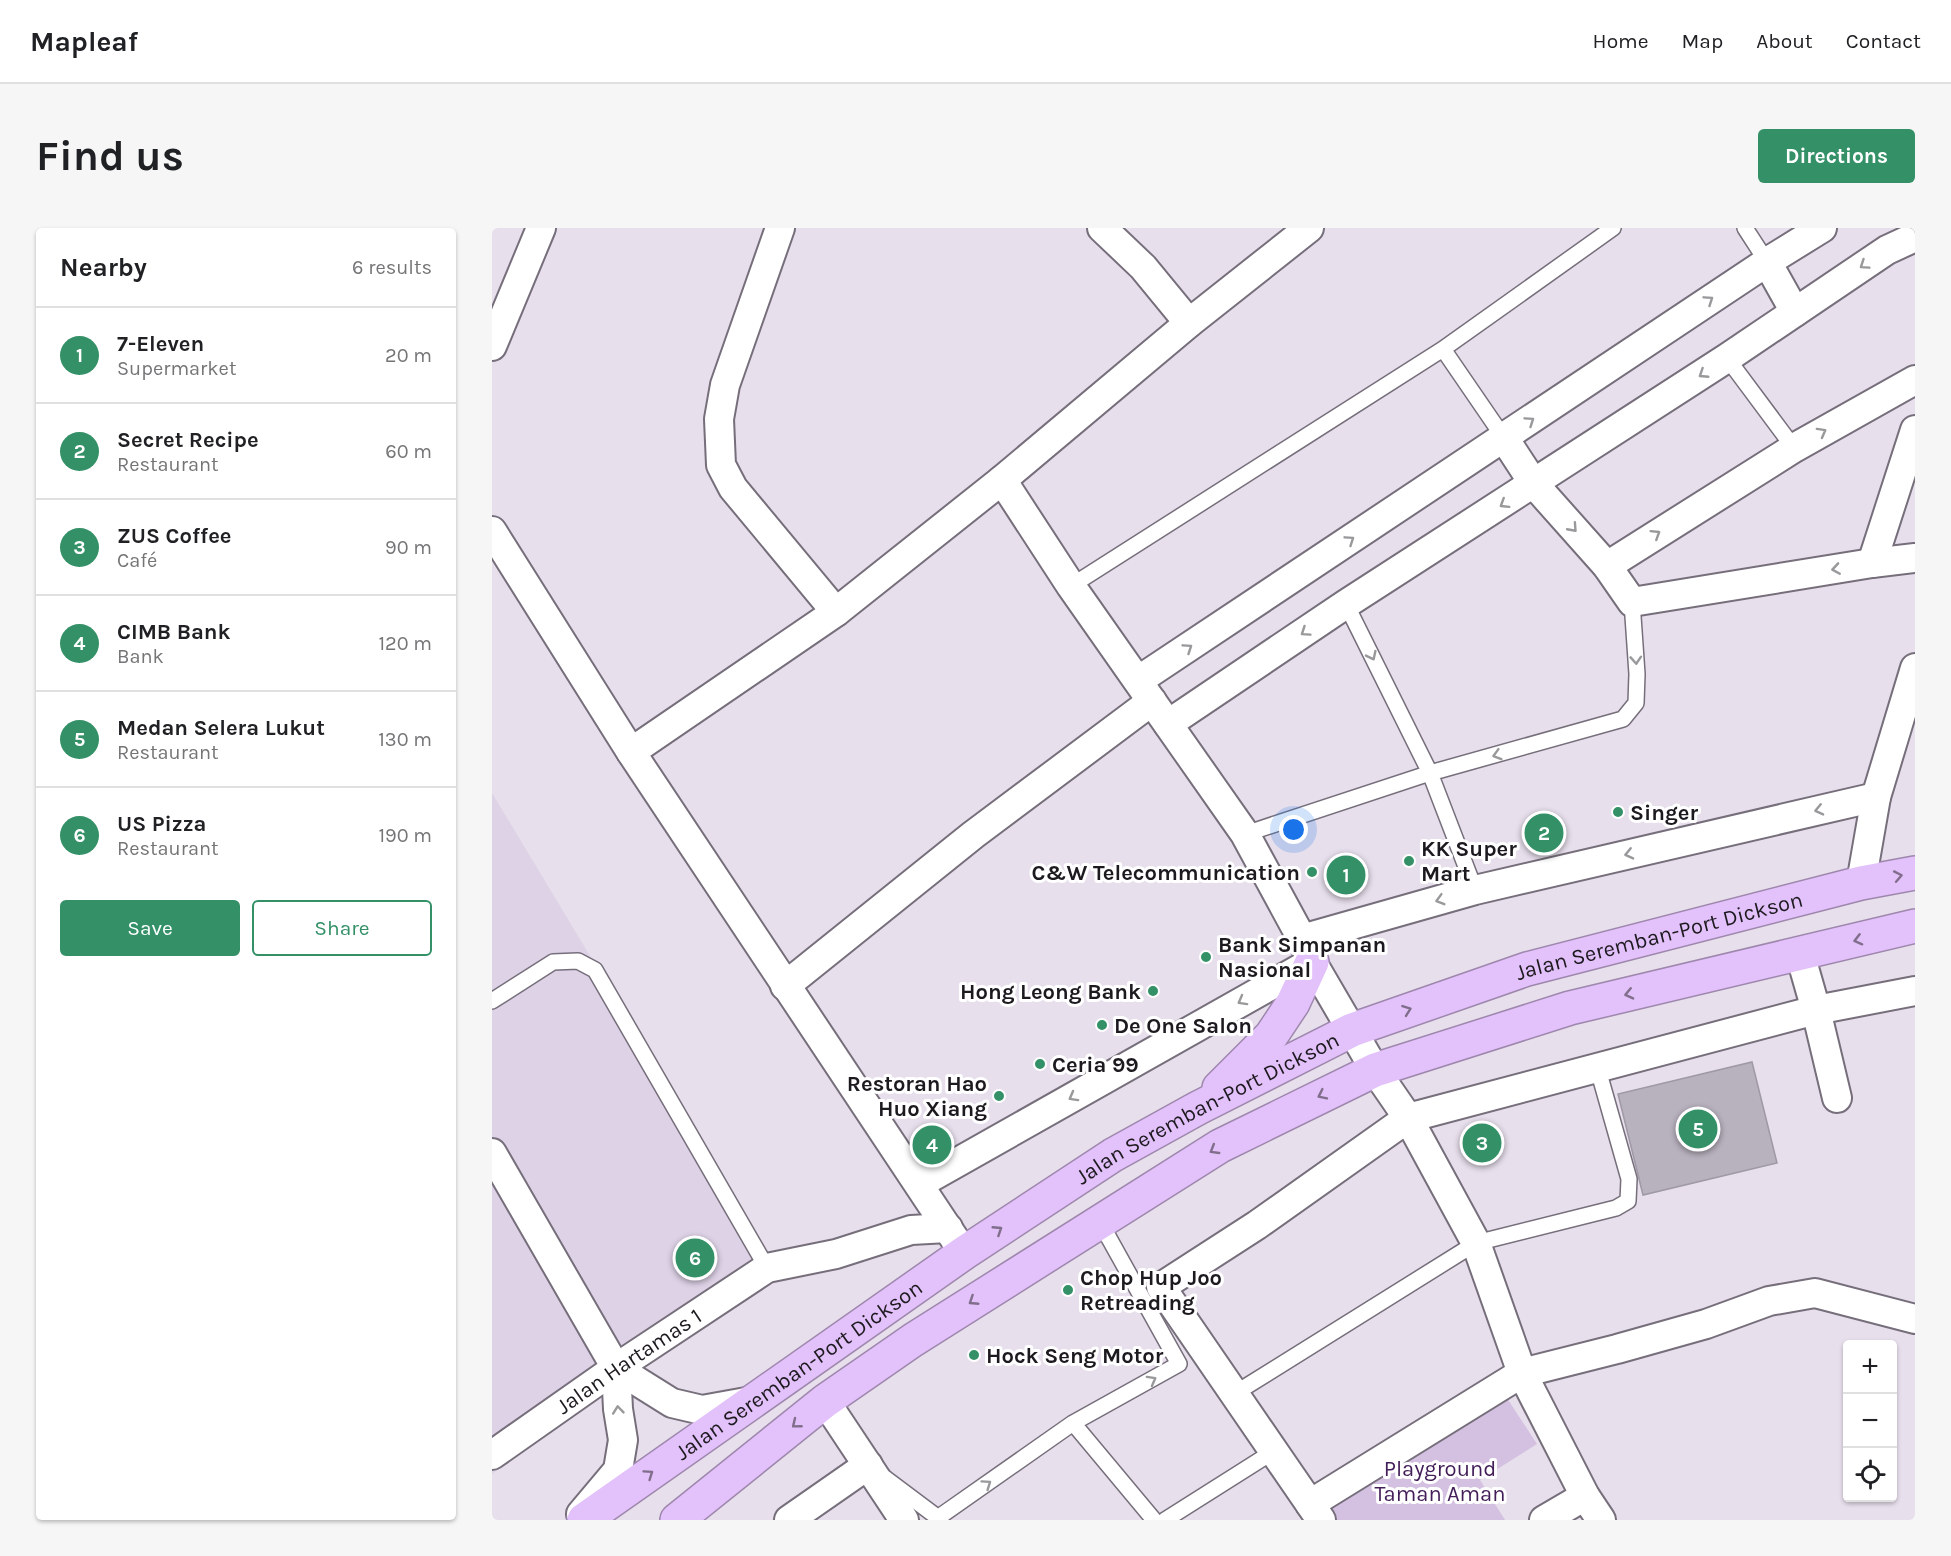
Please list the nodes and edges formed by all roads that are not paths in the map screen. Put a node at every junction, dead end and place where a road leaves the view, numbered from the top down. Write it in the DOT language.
graph roads {
  1 [pos="542,228"];
  2 [pos="780,228"];
  3 [pos="1102,228"];
  4 [pos="1309,228"];
  5 [pos="1612,228"];
  6 [pos="1745,228"];
  7 [pos="1822,228"];
  8 [pos="1915,237"];
  9 [pos="1767,262"];
  10 [pos="1795,312"];
  11 [pos="1188,323"];
  12 [pos="492,346"];
  13 [pos="1443,349"];
  14 [pos="1727,358"];
  15 [pos="1915,380"];
  16 [pos="1915,430"];
  17 [pos="1504,438"];
  18 [pos="1794,448"];
  19 [pos="1002,480"];
  20 [pos="1534,484"];
  21 [pos="492,531"];
  22 [pos="1915,558"];
  23 [pos="1872,563"];
  24 [pos="1607,566"];
  25 [pos="1071,586"];
  26 [pos="1632,602"];
  27 [pos="1346,604"];
  28 [pos="836,612"];
  29 [pos="1915,668"];
  30 [pos="1153,702"];
  31 [pos="631,752"];
  32 [pos="1430,773"];
  33 [pos="1876,797"];
  34 [pos="1245,834"];
  35 [pos="1915,873"];
  36 [pos="1861,884"];
  37 [pos="1475,890"];
  38 [pos="1915,926"];
  39 [pos="1307,950"];
  40 [pos="1800,954"];
  41 [pos="785,986"];
  42 [pos="1915,991"];
  43 [pos="492,1001"];
  44 [pos="1816,1010"];
  45 [pos="1352,1030"];
  46 [pos="1597,1066"];
  47 [pos="1375,1070"];
  48 [pos="1837,1098"];
  49 [pos="1198,1108"];
  50 [pos="1408,1118"];
  51 [pos="492,1152"];
  52 [pos="919,1184"];
  53 [pos="1100,1222"];
  54 [pos="956,1240"];
  55 [pos="1476,1243"];
  56 [pos="767,1268"];
  57 [pos="1152,1293"];
  58 [pos="1915,1319"];
  59 [pos="616,1368"];
  60 [pos="1522,1373"];
  61 [pos="1234,1394"];
  62 [pos="754,1400"];
  63 [pos="825,1401"];
  64 [pos="1073,1423"];
  65 [pos="1274,1451"];
  66 [pos="492,1455"];
  67 [pos="868,1465"];
  68 [pos="1585,1496"];
  69 [pos="1315,1512"];
  70 [pos="940,1519"];
  71 [pos="576,1520"];
  72 [pos="584,1520"];
  73 [pos="677,1520"];
  74 [pos="789,1520"];
  75 [pos="904,1520"];
  76 [pos="1154,1520"];
  77 [pos="1165,1520"];
  78 [pos="1544,1520"];
  79 [pos="1601,1520"];
  1 -- 12 [label="street"];
  2 -- 28 [label="street"];
  3 -- 11 [label="street"];
  4 -- 11 [label="street"];
  5 -- 13 [label="lane"];
  6 -- 9 [label="lane"];
  7 -- 9 [label="street"];
  8 -- 10 [label="street, one-way"];
  9 -- 10 [label="street"];
  17 -- 9 [label="street, one-way"];
  10 -- 14 [label="street"];
  11 -- 19 [label="street"];
  13 -- 17 [label="lane"];
  13 -- 25 [label="lane"];
  14 -- 18 [label="lane"];
  14 -- 20 [label="street, one-way"];
  18 -- 15 [label="street, one-way"];
  16 -- 23 [label="street"];
  17 -- 20 [label="street"];
  30 -- 17 [label="street, one-way"];
  24 -- 18 [label="street, one-way"];
  19 -- 25 [label="street"];
  19 -- 28 [label="street"];
  20 -- 24 [label="street, one-way"];
  20 -- 27 [label="street, one-way"];
  21 -- 31 [label="street"];
  22 -- 23 [label="street"];
  23 -- 26 [label="street, one-way"];
  24 -- 26 [label="street"];
  25 -- 30 [label="street"];
  26 -- 32 [label="lane, one-way"];
  27 -- 30 [label="street, one-way"];
  27 -- 32 [label="lane, one-way"];
  28 -- 31 [label="street"];
  29 -- 33 [label="street"];
  30 -- 34 [label="street"];
  30 -- 41 [label="street"];
  31 -- 41 [label="street"];
  32 -- 34 [label="lane"];
  32 -- 37 [label="lane"];
  33 -- 36 [label="street"];
  33 -- 37 [label="street, one-way"];
  34 -- 39 [label="street"];
  36 -- 35 [label="highway, Jalan Seremban-Port Dickson, one-way"];
  45 -- 36 [label="highway, Jalan Seremban-Port Dickson, one-way"];
  37 -- 39 [label="street, one-way"];
  38 -- 40 [label="highway, Jalan Seremban-Port Dickson, one-way"];
  39 -- 45 [label="street"];
  39 -- 49 [label="highway"];
  39 -- 52 [label="street, one-way"];
  40 -- 44 [label="street"];
  40 -- 47 [label="highway, Jalan Seremban-Port Dickson, one-way"];
  41 -- 52 [label="street"];
  42 -- 44 [label="street"];
  43 -- 56 [label="lane"];
  44 -- 46 [label="street"];
  44 -- 48 [label="street"];
  45 -- 47 [label="street"];
  45 -- 49 [label="highway, Jalan Seremban-Port Dickson"];
  46 -- 50 [label="street"];
  46 -- 55 [label="lane"];
  47 -- 50 [label="street"];
  47 -- 53 [label="highway, Jalan Seremban-Port Dickson, one-way"];
  54 -- 49 [label="highway, Jalan Seremban-Port Dickson, one-way"];
  50 -- 55 [label="street"];
  50 -- 57 [label="street"];
  51 -- 59 [label="street"];
  52 -- 54 [label="street"];
  53 -- 57 [label="lane"];
  53 -- 63 [label="highway, Jalan Seremban-Port Dickson, one-way"];
  54 -- 56 [label="street"];
  54 -- 62 [label="highway, Jalan Seremban-Port Dickson"];
  55 -- 60 [label="street"];
  55 -- 61 [label="lane"];
  56 -- 59 [label="street, Jalan Hartamas 1"];
  57 -- 61 [label="street"];
  64 -- 57 [label="lane, one-way"];
  58 -- 60 [label="street"];
  59 -- 62 [label="street"];
  59 -- 66 [label="street, Jalan Hartamas 1"];
  71 -- 59 [label="street, one-way"];
  60 -- 68 [label="street"];
  60 -- 69 [label="street"];
  61 -- 65 [label="street"];
  72 -- 62 [label="highway, Jalan Seremban-Port Dickson, one-way"];
  63 -- 67 [label="street"];
  63 -- 73 [label="highway, Jalan Seremban-Port Dickson, one-way"];
  70 -- 64 [label="lane, one-way"];
  64 -- 76 [label="lane"];
  65 -- 69 [label="street"];
  65 -- 77 [label="lane"];
  67 -- 70 [label="lane"];
  67 -- 74 [label="street"];
  67 -- 75 [label="street"];
  68 -- 78 [label="street"];
  68 -- 79 [label="street"];
}
